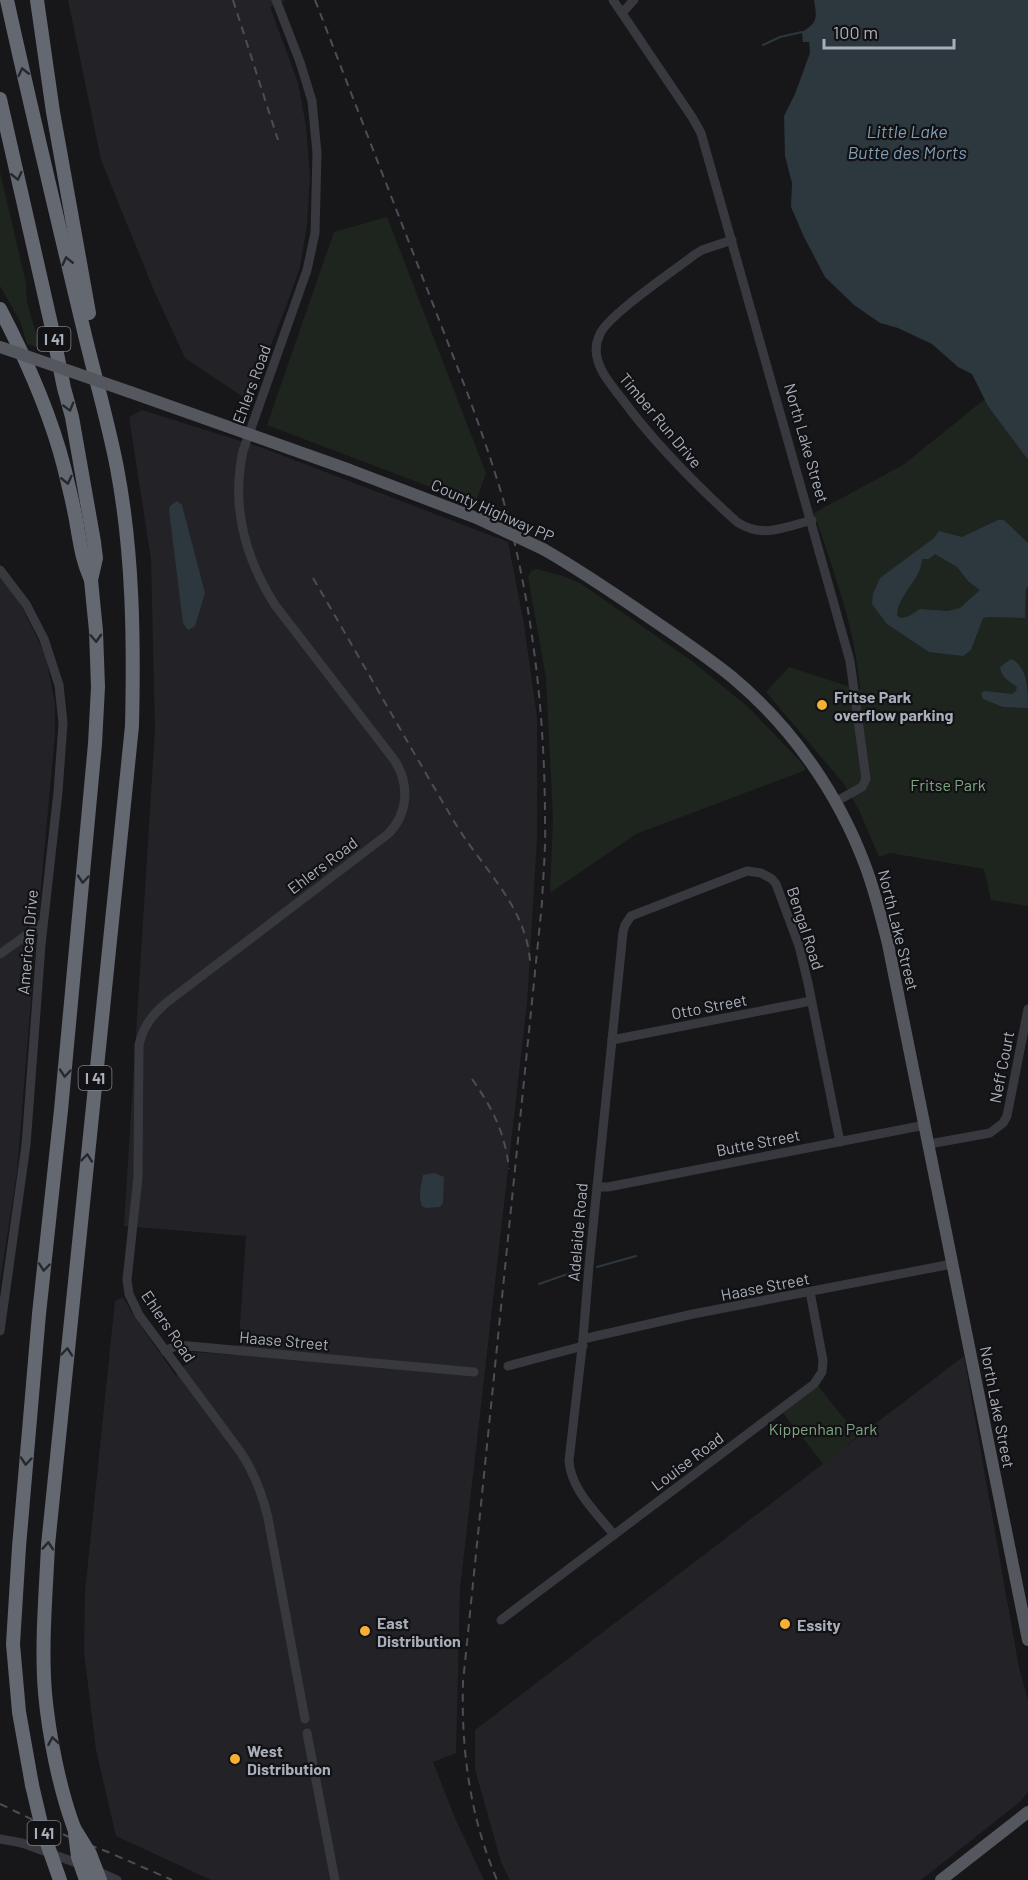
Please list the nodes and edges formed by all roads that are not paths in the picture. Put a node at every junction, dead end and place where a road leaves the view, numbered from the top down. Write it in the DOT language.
graph roads {
  1 [pos="7,0"];
  2 [pos="37,0"];
  3 [pos="276,0"];
  4 [pos="613,0"];
  5 [pos="634,0"];
  6 [pos="622,13"];
  7 [pos="0,99"];
  8 [pos="732,240"];
  9 [pos="0,309"];
  10 [pos="0,347"];
  11 [pos="90,359"];
  12 [pos="249,434"];
  13 [pos="812,520"];
  14 [pos="0,570"];
  15 [pos="91,580"];
  16 [pos="835,802"];
  17 [pos="628,920"];
  18 [pos="43,923"];
  19 [pos="0,954"];
  20 [pos="811,1001"];
  21 [pos="1028,1009"];
  22 [pos="612,1040"];
  23 [pos="925,1125"];
  24 [pos="840,1142"];
  25 [pos="929,1144"];
  26 [pos="597,1187"];
  27 [pos="952,1264"];
  28 [pos="810,1293"];
  29 [pos="1,1318"];
  30 [pos="0,1330"];
  31 [pos="583,1342"];
  32 [pos="165,1351"];
  33 [pos="508,1366"];
  34 [pos="474,1372"];
  35 [pos="614,1535"];
  36 [pos="501,1620"];
  37 [pos="1028,1640"];
  38 [pos="305,1719"];
  39 [pos="308,1733"];
  40 [pos="1028,1812"];
  41 [pos="1028,1819"];
  42 [pos="1013,1824"];
  43 [pos="74,1828"];
  44 [pos="0,1839"];
  45 [pos="60,1880"];
  46 [pos="86,1880"];
  47 [pos="100,1880"];
  48 [pos="117,1880"];
  49 [pos="335,1880"];
  50 [pos="940,1880"];
  11 -- 1 [label="highway, I 41, one-way"];
  2 -- 11 [label="highway"];
  3 -- 12 [label="street, Ehlers Road"];
  4 -- 6 [label="street, North Lake Street"];
  5 -- 6 [label="street"];
  6 -- 8 [label="street, North Lake Street"];
  7 -- 15 [label="highway, I 41, one-way"];
  8 -- 13 [label="street, North Lake Street"];
  8 -- 13 [label="street, Timber Run Drive"];
  9 -- 15 [label="highway, one-way"];
  10 -- 12 [label="main road, County Highway PP, bridge"];
  43 -- 11 [label="highway, I 41, one-way"];
  12 -- 16 [label="main road, County Highway PP, bridge"];
  12 -- 32 [label="street, Ehlers Road"];
  13 -- 16 [label="street, North Lake Street"];
  14 -- 18 [label="street, American Drive"];
  15 -- 45 [label="highway, I 41, one-way, bridge"];
  16 -- 23 [label="main road, North Lake Street"];
  17 -- 20 [label="street, Bengal Road"];
  17 -- 22 [label="street, Adelaide Road"];
  18 -- 19 [label="street"];
  18 -- 29 [label="street, American Drive"];
  20 -- 22 [label="street, Otto Street"];
  20 -- 24 [label="street, Bengal Road"];
  21 -- 25 [label="street, Neff Court"];
  22 -- 26 [label="street, Adelaide Road"];
  23 -- 24 [label="street, Butte Street"];
  23 -- 25 [label="main road, North Lake Street"];
  24 -- 26 [label="street, Butte Street"];
  25 -- 27 [label="main road, North Lake Street"];
  26 -- 31 [label="street, Adelaide Road"];
  27 -- 28 [label="street, Haase Street"];
  27 -- 37 [label="main road, North Lake Street"];
  28 -- 31 [label="street, Haase Street"];
  28 -- 35 [label="street, Louise Road"];
  29 -- 30 [label="street, American Drive"];
  31 -- 33 [label="street, Haase Street"];
  31 -- 35 [label="street, Adelaide Road"];
  32 -- 34 [label="street, Haase Street"];
  32 -- 38 [label="street, Ehlers Road"];
  35 -- 36 [label="street, Louise Road"];
  39 -- 49 [label="street"];
  40 -- 42 [label="main road"];
  41 -- 42 [label="main road"];
  42 -- 50 [label="main road"];
  43 -- 46 [label="highway, I 41, bridge"];
  43 -- 47 [label="highway, bridge"];
  44 -- 48 [label="street"];
}
